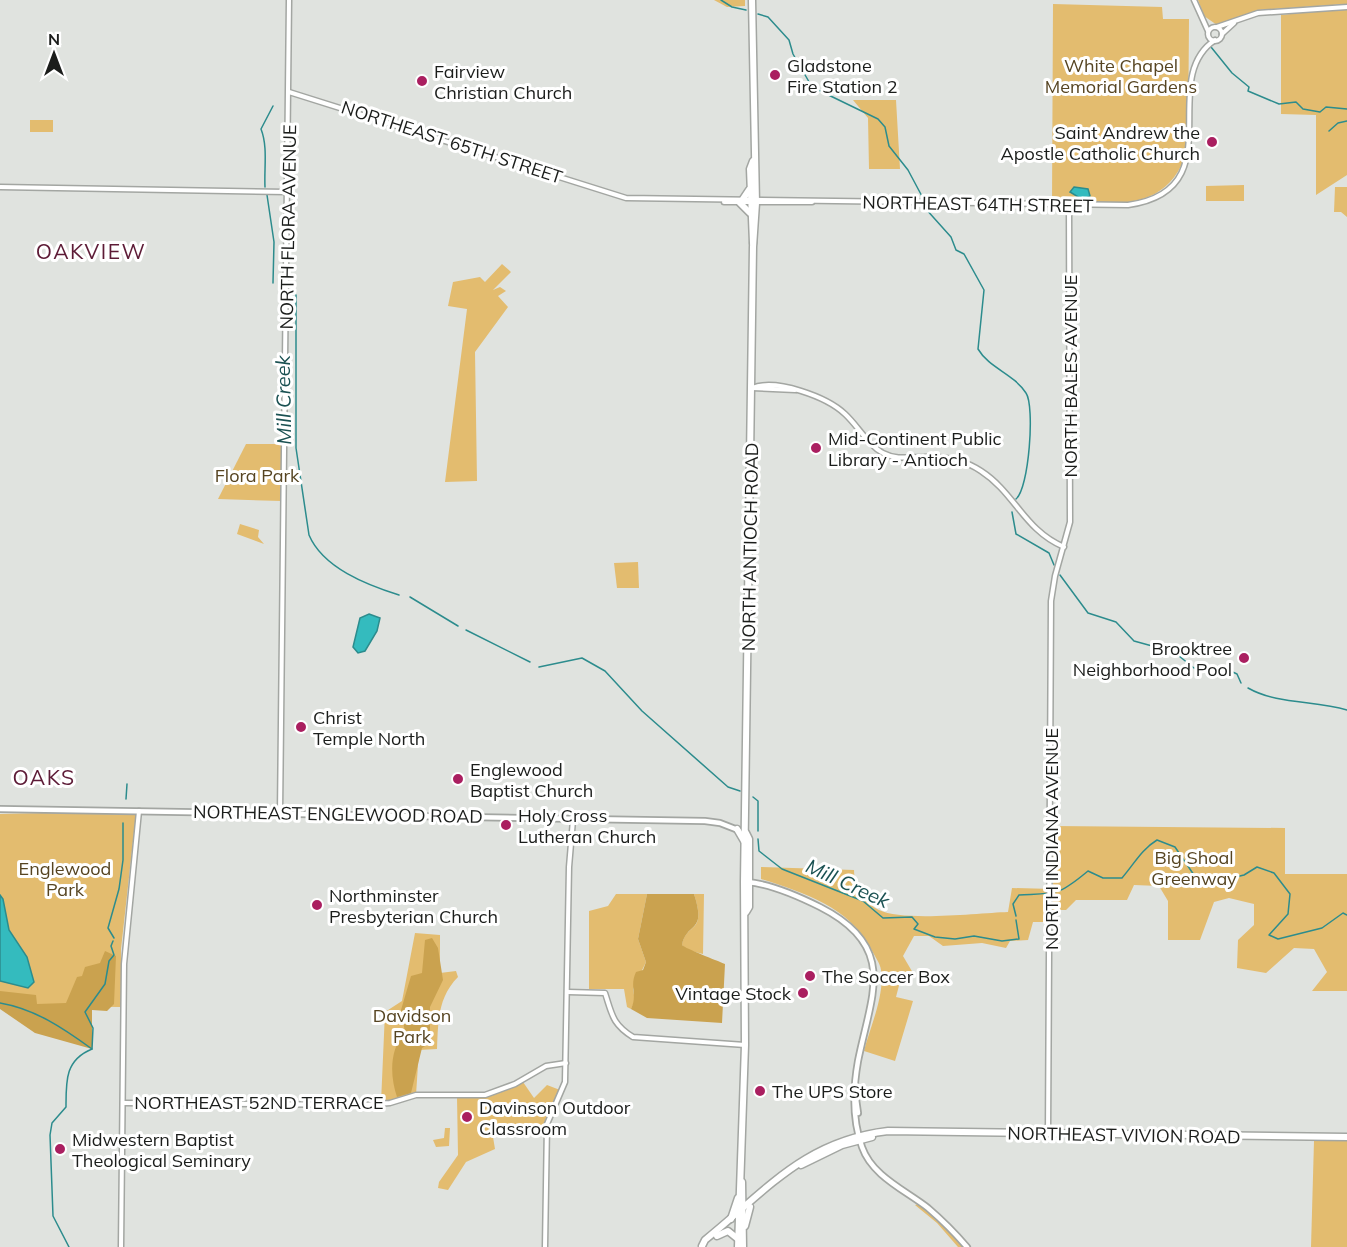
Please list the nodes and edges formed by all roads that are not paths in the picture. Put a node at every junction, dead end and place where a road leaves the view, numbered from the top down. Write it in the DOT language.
graph roads {
  1 [pos="290,0"];
  2 [pos="752,0"];
  3 [pos="1194,0"];
  4 [pos="1347,6"];
  5 [pos="1202,18"];
  6 [pos="1234,22"];
  7 [pos="1216,27"];
  8 [pos="1208,34"];
  9 [pos="1221,35"];
  10 [pos="1215,40"];
  11 [pos="1205,48"];
  12 [pos="289,92"];
  13 [pos="753,158"];
  14 [pos="751,186"];
  15 [pos="0,187"];
  16 [pos="288,192"];
  17 [pos="615,195"];
  18 [pos="741,201"];
  19 [pos="753,201"];
  20 [pos="1069,205"];
  21 [pos="751,218"];
  22 [pos="753,243"];
  23 [pos="752,388"];
  24 [pos="1064,547"];
  25 [pos="0,809"];
  26 [pos="139,810"];
  27 [pos="280,813"];
  28 [pos="573,819"];
  29 [pos="737,829"];
  30 [pos="746,833"];
  31 [pos="744,843"];
  32 [pos="747,882"];
  33 [pos="568,992"];
  34 [pos="745,1045"];
  35 [pos="566,1063"];
  36 [pos="123,1103"];
  37 [pos="1048,1134"];
  38 [pos="861,1137"];
  39 [pos="1347,1137"];
  40 [pos="743,1184"];
  41 [pos="759,1194"];
  42 [pos="741,1213"];
  43 [pos="717,1236"];
  44 [pos="738,1239"];
  45 [pos="701,1246"];
  46 [pos="121,1247"];
  47 [pos="545,1247"];
  48 [pos="738,1247"];
  49 [pos="743,1247"];
  50 [pos="967,1247"];
  1 -- 12 [label="street, NORTH FLORA AVENUE"];
  2 -- 13 [label="main road"];
  3 -- 5 [label="street"];
  4 -- 6 [label="street"];
  5 -- 7 [label="street"];
  5 -- 8 [label="street"];
  6 -- 7 [label="street"];
  6 -- 9 [label="street"];
  7 -- 8 [label="street"];
  7 -- 9 [label="street"];
  8 -- 10 [label="street"];
  8 -- 11 [label="street"];
  9 -- 10 [label="street"];
  10 -- 11 [label="street"];
  11 -- 20 [label="street, NORTHEAST 64TH STREET"];
  12 -- 16 [label="street, NORTH FLORA AVENUE"];
  12 -- 17 [label="street, NORTHEAST 65TH STREET"];
  13 -- 14 [label="main road"];
  13 -- 19 [label="main road"];
  14 -- 18 [label="main road"];
  14 -- 19 [label="main road"];
  15 -- 16 [label="street"];
  16 -- 27 [label="street, NORTH FLORA AVENUE"];
  17 -- 18 [label="street, NORTHEAST 64TH STREET"];
  18 -- 19 [label="street, NORTHEAST 64TH STREET"];
  18 -- 21 [label="main road"];
  19 -- 20 [label="street, NORTHEAST 64TH STREET"];
  19 -- 21 [label="main road"];
  19 -- 22 [label="main road"];
  20 -- 24 [label="street, NORTH BALES AVENUE"];
  21 -- 22 [label="main road"];
  22 -- 23 [label="main road, NORTH ANTIOCH ROAD"];
  23 -- 24 [label="street"];
  23 -- 30 [label="main road, NORTH ANTIOCH ROAD"];
  24 -- 37 [label="street, NORTH INDIANA AVENUE"];
  25 -- 26 [label="main road, NORTHEAST ENGLEWOOD ROAD"];
  26 -- 27 [label="main road, NORTHEAST ENGLEWOOD ROAD"];
  26 -- 36 [label="street"];
  27 -- 28 [label="main road, NORTHEAST ENGLEWOOD ROAD"];
  28 -- 29 [label="main road, NORTHEAST ENGLEWOOD ROAD"];
  28 -- 33 [label="street"];
  29 -- 30 [label="main road, NORTHEAST ENGLEWOOD ROAD"];
  29 -- 31 [label="main road"];
  30 -- 31 [label="main road, NORTH ANTIOCH ROAD"];
  30 -- 32 [label="main road, NORTH ANTIOCH ROAD"];
  31 -- 32 [label="main road, NORTH ANTIOCH ROAD"];
  32 -- 34 [label="main road, NORTH ANTIOCH ROAD"];
  32 -- 38 [label="main road"];
  33 -- 34 [label="street"];
  33 -- 35 [label="street"];
  34 -- 40 [label="main road, NORTH ANTIOCH ROAD"];
  35 -- 36 [label="street, NORTHEAST 52ND TERRACE"];
  35 -- 47 [label="street"];
  36 -- 46 [label="street"];
  37 -- 38 [label="main road, NORTHEAST VIVION ROAD"];
  37 -- 39 [label="main road, NORTHEAST VIVION ROAD"];
  38 -- 41 [label="main road, NORTHEAST VIVION ROAD"];
  38 -- 42 [label="main road, NORTHEAST VIVION ROAD"];
  38 -- 50 [label="main road"];
  40 -- 41 [label="main road"];
  40 -- 42 [label="main road"];
  40 -- 42 [label="main road"];
  41 -- 42 [label="main road, NORTHEAST VIVION ROAD"];
  42 -- 43 [label="main road, NORTHEAST VIVION ROAD"];
  42 -- 44 [label="main road"];
  42 -- 45 [label="main road, NORTHEAST VIVION ROAD"];
  42 -- 49 [label="main road"];
  43 -- 44 [label="main road"];
  43 -- 45 [label="main road, NORTHEAST VIVION ROAD"];
  44 -- 48 [label="main road"];
}
